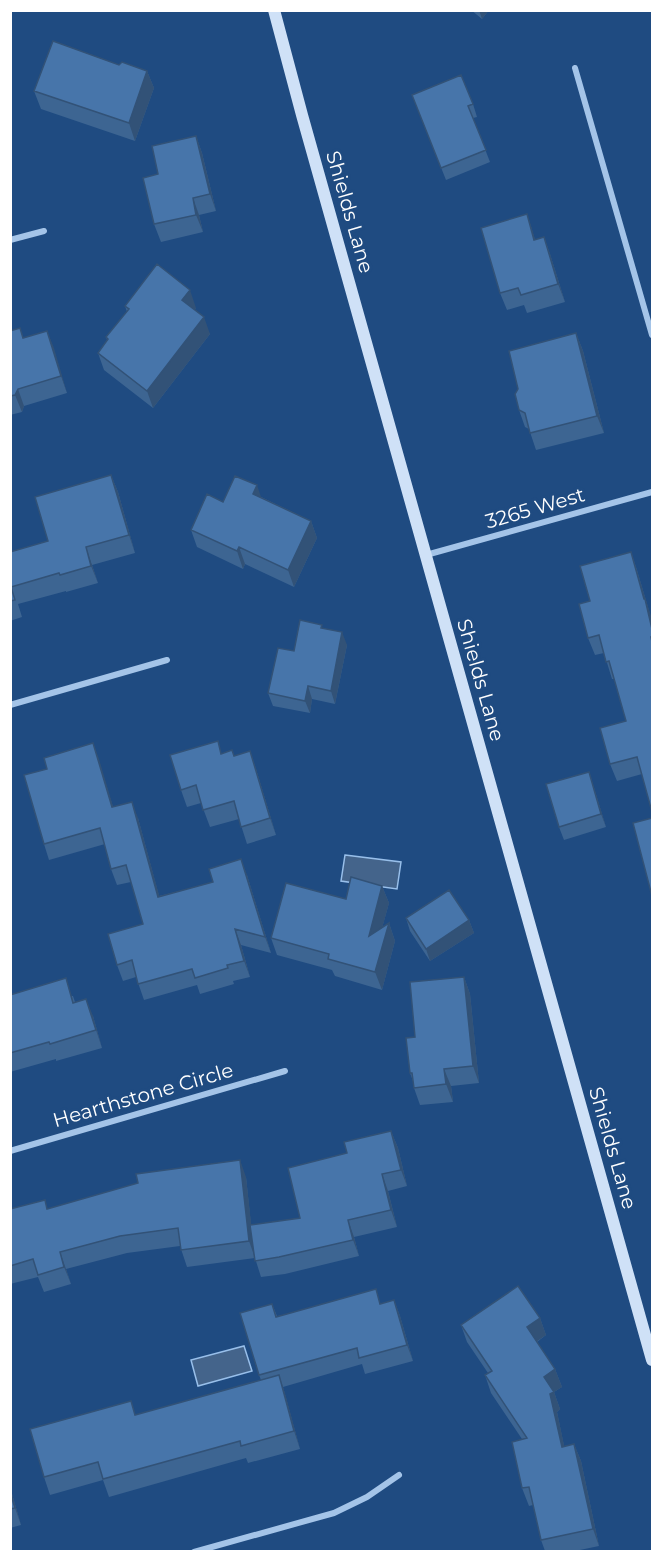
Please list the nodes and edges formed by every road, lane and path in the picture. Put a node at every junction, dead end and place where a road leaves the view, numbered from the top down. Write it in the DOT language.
graph roads {
  1 [pos="274,10"];
  2 [pos="575,68"];
  3 [pos="44,231"];
  4 [pos="10,240"];
  5 [pos="652,335"];
  6 [pos="652,492"];
  7 [pos="426,556"];
  8 [pos="167,660"];
  9 [pos="10,705"];
  10 [pos="285,1071"];
  11 [pos="10,1151"];
  12 [pos="652,1360"];
  13 [pos="399,1475"];
  14 [pos="194,1551"];
  1 -- 7 [label="main road, Shields Lane"];
  2 -- 5 [label="street"];
  3 -- 4 [label="street"];
  6 -- 7 [label="street, 3265 West"];
  7 -- 12 [label="main road, Shields Lane"];
  8 -- 9 [label="street"];
  10 -- 11 [label="street, Hearthstone Circle"];
  13 -- 14 [label="street"];
}
